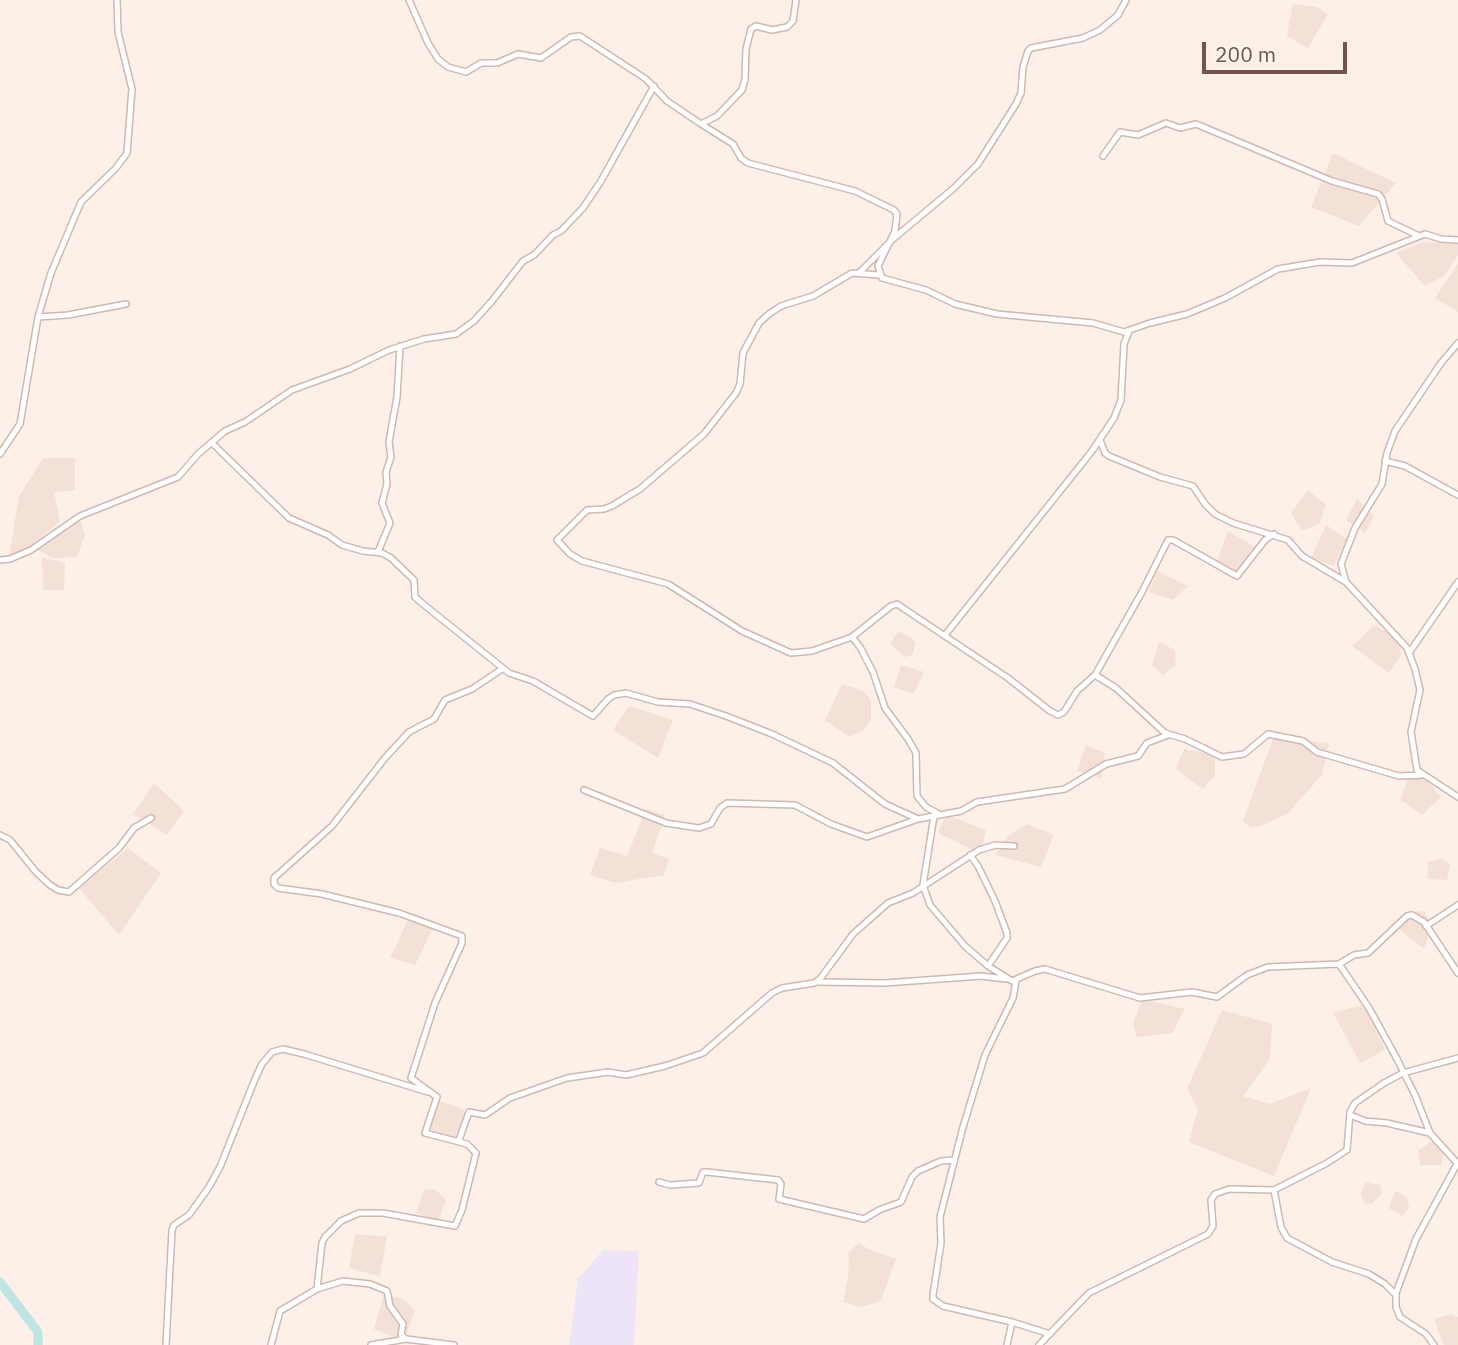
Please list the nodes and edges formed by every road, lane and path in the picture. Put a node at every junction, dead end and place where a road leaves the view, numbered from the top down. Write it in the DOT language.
graph roads {
  1 [pos="117,0"];
  2 [pos="409,0"];
  3 [pos="796,0"];
  4 [pos="1126,0"];
  5 [pos="654,86"];
  6 [pos="701,124"];
  7 [pos="1102,156"];
  8 [pos="1417,236"];
  9 [pos="892,239"];
  10 [pos="1458,240"];
  11 [pos="859,273"];
  12 [pos="879,275"];
  13 [pos="126,304"];
  14 [pos="38,317"];
  15 [pos="1129,331"];
  16 [pos="1458,342"];
  17 [pos="400,346"];
  18 [pos="1451,352"];
  19 [pos="1458,358"];
  20 [pos="1100,440"];
  21 [pos="212,443"];
  22 [pos="0,454"];
  23 [pos="1385,461"];
  24 [pos="1458,495"];
  25 [pos="1274,534"];
  26 [pos="378,552"];
  27 [pos="0,560"];
  28 [pos="1346,582"];
  29 [pos="1458,582"];
  30 [pos="946,635"];
  31 [pos="852,637"];
  32 [pos="1409,653"];
  33 [pos="502,669"];
  34 [pos="1095,675"];
  35 [pos="1168,735"];
  36 [pos="1422,775"];
  37 [pos="584,790"];
  38 [pos="1458,797"];
  39 [pos="937,815"];
  40 [pos="151,818"];
  41 [pos="918,819"];
  42 [pos="0,835"];
  43 [pos="1014,846"];
  44 [pos="970,855"];
  45 [pos="923,886"];
  46 [pos="1458,905"];
  47 [pos="1426,926"];
  48 [pos="1339,964"];
  49 [pos="988,966"];
  50 [pos="1458,973"];
  51 [pos="1012,981"];
  52 [pos="814,983"];
  53 [pos="1458,1058"];
  54 [pos="1404,1073"];
  55 [pos="435,1094"];
  56 [pos="1350,1115"];
  57 [pos="1430,1133"];
  58 [pos="459,1140"];
  59 [pos="954,1160"];
  60 [pos="1458,1164"];
  61 [pos="659,1182"];
  62 [pos="1274,1190"];
  63 [pos="317,1289"];
  64 [pos="1396,1295"];
  65 [pos="1012,1322"];
  66 [pos="1050,1334"];
  67 [pos="406,1339"];
  68 [pos="166,1345"];
  69 [pos="271,1345"];
  70 [pos="371,1345"];
  71 [pos="454,1345"];
  72 [pos="1007,1345"];
  73 [pos="1039,1345"];
  74 [pos="1434,1345"];
  1 -- 14 [label="street"];
  2 -- 5 [label="street"];
  3 -- 6 [label="street"];
  4 -- 9 [label="street"];
  5 -- 6 [label="street"];
  5 -- 17 [label="street"];
  6 -- 9 [label="street"];
  7 -- 8 [label="street"];
  8 -- 10 [label="street"];
  8 -- 15 [label="street"];
  9 -- 11 [label="street"];
  9 -- 12 [label="street"];
  11 -- 12 [label="street"];
  11 -- 31 [label="street"];
  12 -- 15 [label="street"];
  13 -- 14 [label="street"];
  14 -- 22 [label="street"];
  15 -- 20 [label="street"];
  16 -- 18 [label="street"];
  17 -- 21 [label="street"];
  17 -- 26 [label="street"];
  18 -- 19 [label="street"];
  18 -- 23 [label="street"];
  20 -- 25 [label="street"];
  20 -- 30 [label="street"];
  21 -- 26 [label="street"];
  21 -- 27 [label="street"];
  23 -- 24 [label="street"];
  23 -- 28 [label="street"];
  25 -- 28 [label="street"];
  25 -- 34 [label="street"];
  26 -- 33 [label="street"];
  28 -- 32 [label="street"];
  29 -- 32 [label="street"];
  30 -- 31 [label="street"];
  30 -- 34 [label="street"];
  31 -- 39 [label="street"];
  32 -- 36 [label="street"];
  33 -- 41 [label="street"];
  33 -- 55 [label="street"];
  34 -- 35 [label="street"];
  35 -- 36 [label="street"];
  35 -- 39 [label="street"];
  36 -- 38 [label="street"];
  37 -- 41 [label="street"];
  39 -- 41 [label="street"];
  39 -- 45 [label="street"];
  40 -- 42 [label="street"];
  43 -- 44 [label="street"];
  44 -- 45 [label="street"];
  44 -- 49 [label="street"];
  45 -- 49 [label="street"];
  45 -- 52 [label="street"];
  46 -- 47 [label="street"];
  47 -- 48 [label="street"];
  47 -- 50 [label="street"];
  48 -- 51 [label="street"];
  48 -- 54 [label="street"];
  49 -- 51 [label="street"];
  51 -- 52 [label="street"];
  51 -- 59 [label="street"];
  52 -- 58 [label="street"];
  53 -- 54 [label="street"];
  54 -- 56 [label="street"];
  54 -- 57 [label="street"];
  55 -- 58 [label="street"];
  55 -- 68 [label="street"];
  56 -- 57 [label="street"];
  56 -- 62 [label="street"];
  57 -- 60 [label="street"];
  58 -- 63 [label="street"];
  59 -- 61 [label="street"];
  59 -- 65 [label="street"];
  60 -- 64 [label="street"];
  62 -- 64 [label="street"];
  62 -- 66 [label="street"];
  63 -- 67 [label="street"];
  63 -- 69 [label="street"];
  64 -- 74 [label="street"];
  65 -- 66 [label="street"];
  65 -- 72 [label="street"];
  66 -- 73 [label="street"];
  67 -- 70 [label="street"];
  67 -- 71 [label="street"];
}
